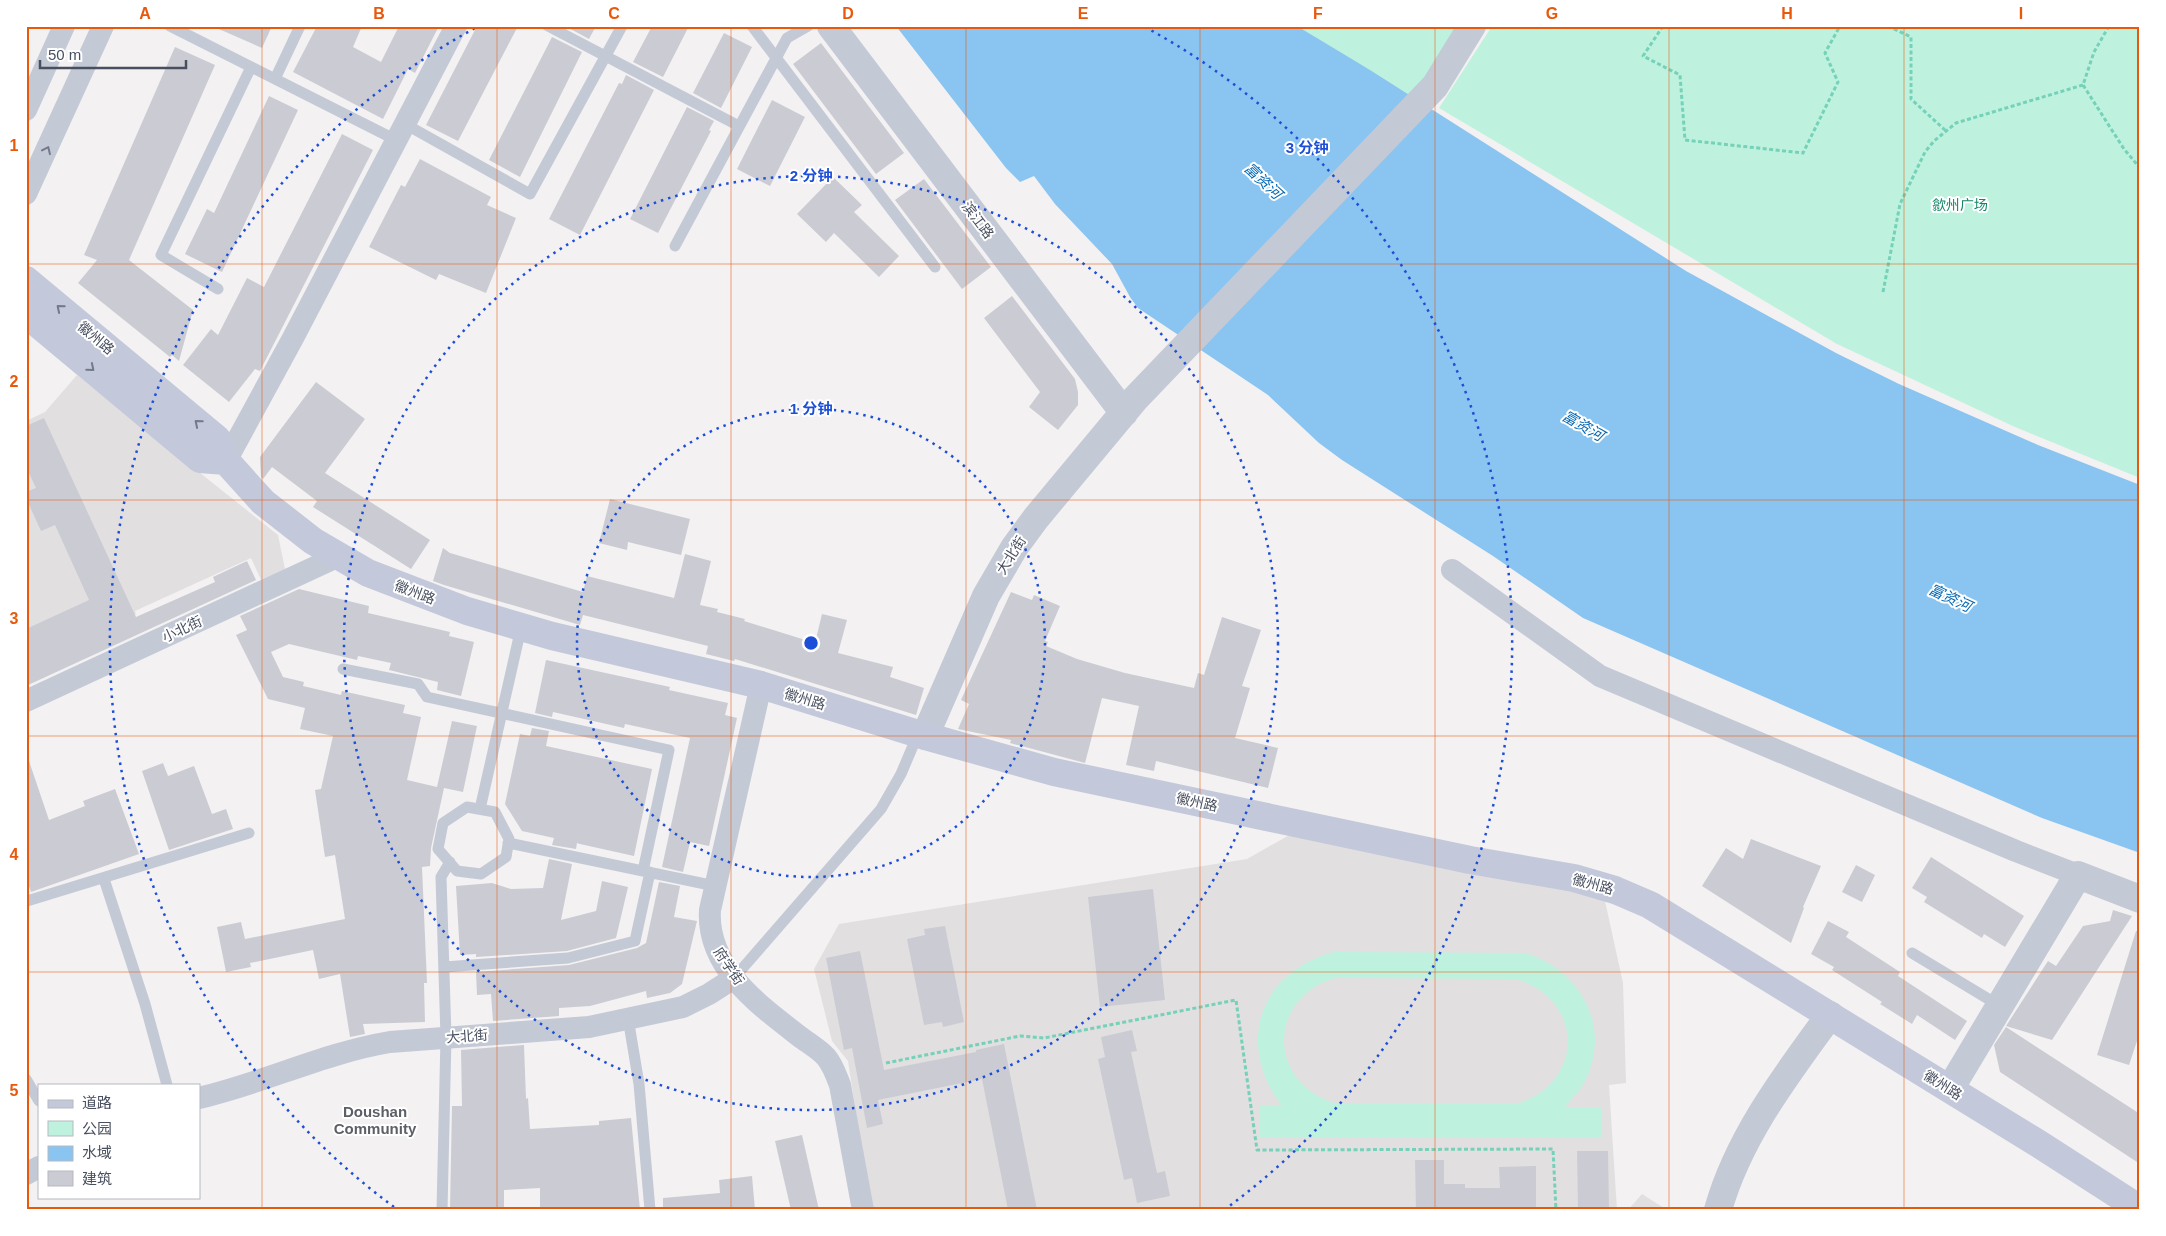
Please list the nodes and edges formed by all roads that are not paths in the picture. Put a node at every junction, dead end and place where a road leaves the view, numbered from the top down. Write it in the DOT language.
graph roads {
  1 [pos="64,26"];
  2 [pos="103,26"];
  3 [pos="170,26"];
  4 [pos="300,26"];
  5 [pos="456,26"];
  6 [pos="548,26"];
  7 [pos="622,26"];
  8 [pos="752,26"];
  9 [pos="808,26"];
  10 [pos="832,26"];
  11 [pos="1472,26"];
  12 [pos="606,56"];
  13 [pos="776,58"];
  14 [pos="251,67"];
  15 [pos="275,79"];
  16 [pos="26,110"];
  17 [pos="740,126"];
  18 [pos="400,132"];
  19 [pos="26,194"];
  20 [pos="675,246"];
  21 [pos="936,267"];
  22 [pos="26,280"];
  23 [pos="218,289"];
  24 [pos="26,314"];
  25 [pos="1129,406"];
  26 [pos="226,461"];
  27 [pos="338,556"];
  28 [pos="1452,570"];
  29 [pos="520,628"];
  30 [pos="343,669"];
  31 [pos="761,685"];
  32 [pos="26,701"];
  33 [pos="502,713"];
  34 [pos="922,735"];
  35 [pos="480,809"];
  36 [pos="249,833"];
  37 [pos="508,843"];
  38 [pos="450,862"];
  39 [pos="647,872"];
  40 [pos="2078,875"];
  41 [pos="104,879"];
  42 [pos="716,886"];
  43 [pos="2140,899"];
  44 [pos="27,901"];
  45 [pos="1912,953"];
  46 [pos="444,967"];
  47 [pos="734,978"];
  48 [pos="2000,1006"];
  49 [pos="1830,1015"];
  50 [pos="628,1018"];
  51 [pos="446,1038"];
  52 [pos="26,1079"];
  53 [pos="167,1084"];
  54 [pos="1950,1089"];
  55 [pos="200,1098"];
  56 [pos="38,1099"];
  57 [pos="38,1168"];
  58 [pos="26,1174"];
  59 [pos="1721,1200"];
  60 [pos="2140,1209"];
  61 [pos="442,1210"];
  62 [pos="650,1210"];
  63 [pos="863,1210"];
  64 [pos="1704,1210"];
  1 -- 16 [label="street"];
  19 -- 2 [label="street, one-way"];
  3 -- 14 [label="lane"];
  4 -- 15 [label="lane"];
  5 -- 18 [label="street"];
  6 -- 12 [label="lane"];
  7 -- 12 [label="lane"];
  8 -- 13 [label="lane"];
  9 -- 13 [label="lane"];
  10 -- 25 [label="street, 滨江路"];
  11 -- 25 [label="street, 大北街"];
  12 -- 17 [label="lane"];
  12 -- 18 [label="lane"];
  13 -- 17 [label="lane"];
  13 -- 21 [label="lane"];
  14 -- 15 [label="lane"];
  14 -- 23 [label="lane"];
  15 -- 18 [label="lane"];
  17 -- 20 [label="lane"];
  18 -- 26 [label="street"];
  26 -- 22 [label="main road, 徽州路, one-way"];
  24 -- 26 [label="main road, 徽州路, one-way"];
  25 -- 34 [label="street, 大北街"];
  26 -- 27 [label="main road, 徽州路"];
  27 -- 29 [label="main road, 徽州路"];
  27 -- 32 [label="street, 小北街"];
  28 -- 40 [label="street"];
  29 -- 31 [label="main road, 徽州路"];
  29 -- 33 [label="lane"];
  30 -- 33 [label="lane"];
  31 -- 34 [label="main road, 徽州路"];
  31 -- 42 [label="street, 府学街"];
  33 -- 35 [label="lane"];
  33 -- 39 [label="lane"];
  34 -- 47 [label="lane"];
  34 -- 49 [label="main road, 徽州路"];
  35 -- 37 [label="lane"];
  35 -- 38 [label="lane"];
  36 -- 41 [label="lane"];
  37 -- 38 [label="lane"];
  37 -- 39 [label="lane"];
  38 -- 46 [label="lane"];
  39 -- 42 [label="lane"];
  39 -- 46 [label="lane"];
  40 -- 43 [label="street"];
  40 -- 48 [label="street"];
  41 -- 44 [label="lane"];
  41 -- 53 [label="lane"];
  42 -- 47 [label="street, 府学街"];
  45 -- 48 [label="lane"];
  46 -- 51 [label="lane"];
  47 -- 50 [label="street, 大北街"];
  47 -- 63 [label="street, 府学街"];
  48 -- 54 [label="street"];
  49 -- 54 [label="main road, 徽州路"];
  49 -- 59 [label="street"];
  50 -- 51 [label="street, 大北街"];
  50 -- 62 [label="lane"];
  51 -- 55 [label="street, 大北街"];
  51 -- 61 [label="lane"];
  52 -- 56 [label="lane"];
  54 -- 60 [label="main road, 徽州路"];
  57 -- 58 [label="street"];
  59 -- 64 [label="lane"];
}
